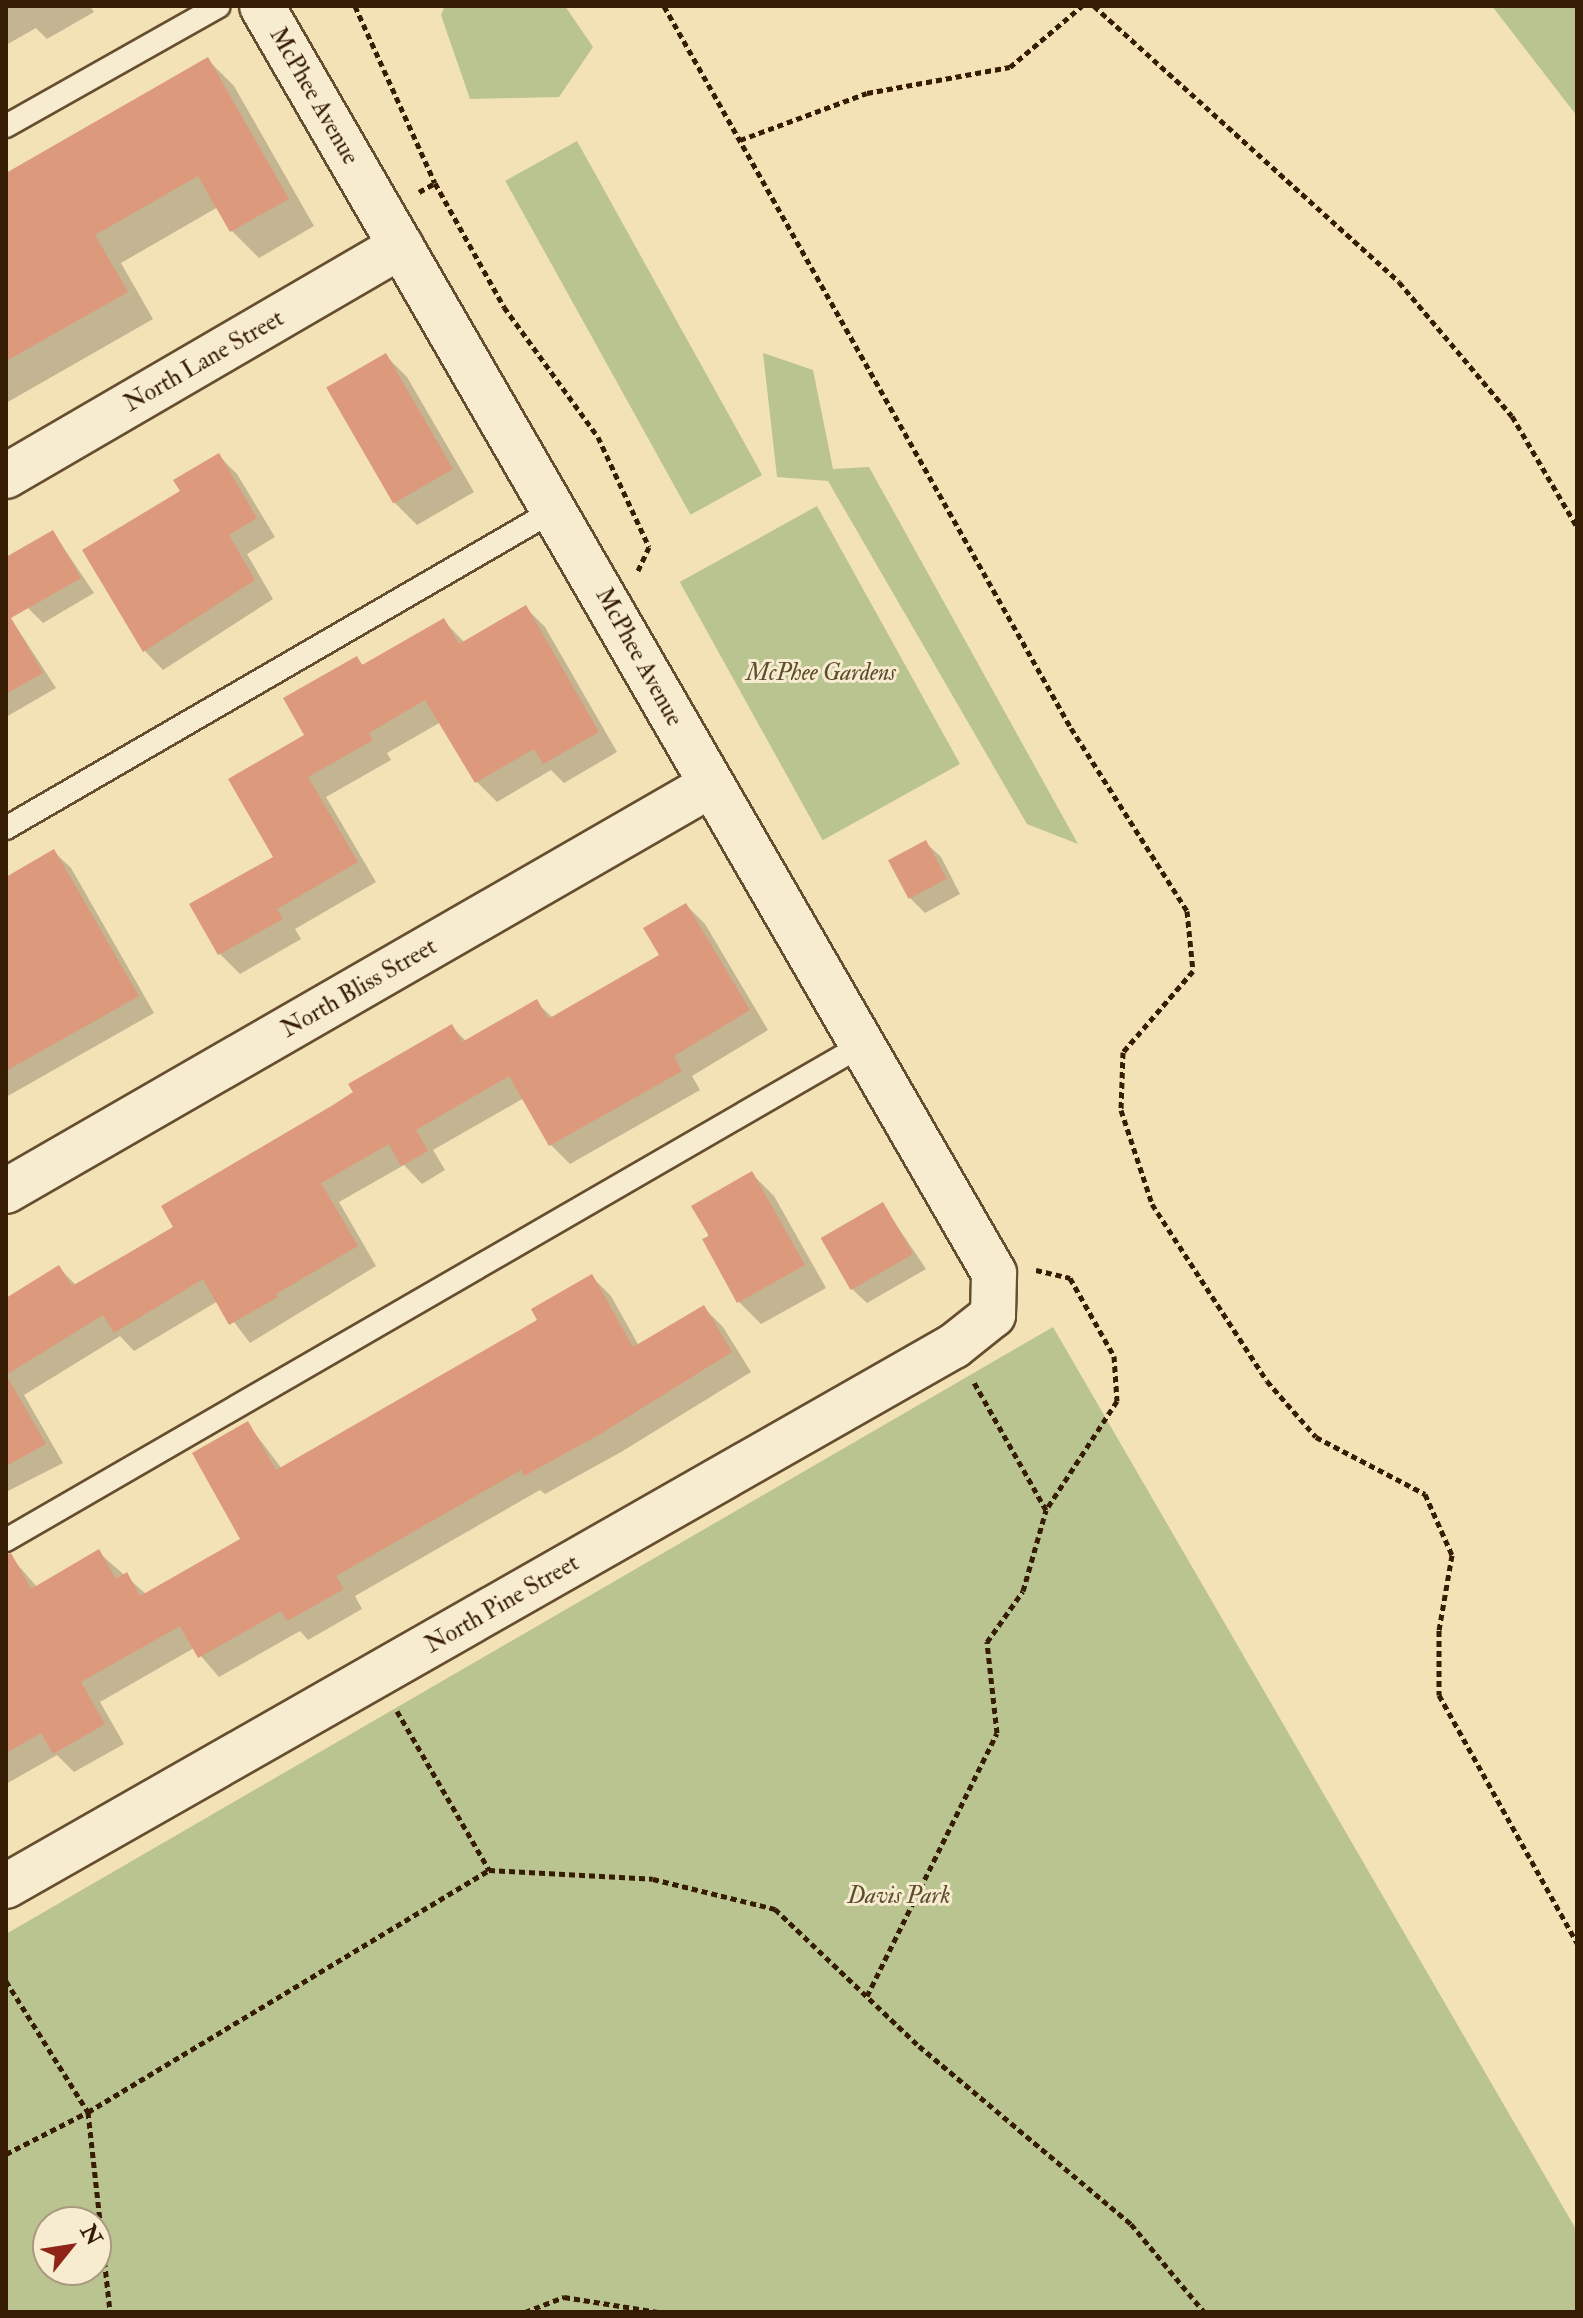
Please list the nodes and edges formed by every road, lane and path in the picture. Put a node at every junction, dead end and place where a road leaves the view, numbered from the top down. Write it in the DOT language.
graph roads {
  1 [pos="219,6"];
  2 [pos="262,6"];
  3 [pos="355,6"];
  4 [pos="664,6"];
  5 [pos="1082,6"];
  6 [pos="1094,6"];
  7 [pos="6,126"];
  8 [pos="740,140"];
  9 [pos="401,246"];
  10 [pos="6,476"];
  11 [pos="556,509"];
  12 [pos="1577,527"];
  13 [pos="612,609"];
  14 [pos="711,785"];
  15 [pos="6,828"];
  16 [pos="862,1045"];
  17 [pos="6,1191"];
  18 [pos="985,1257"];
  19 [pos="993,1315"];
  20 [pos="954,1346"];
  21 [pos="1046,1510"];
  22 [pos="6,1540"];
  23 [pos="376,1675"];
  24 [pos="489,1870"];
  25 [pos="6,1886"];
  26 [pos="1577,1943"];
  27 [pos="6,1981"];
  28 [pos="867,1996"];
  29 [pos="88,2112"];
  30 [pos="6,2154"];
  31 [pos="110,2312"];
  32 [pos="525,2312"];
  33 [pos="658,2312"];
  34 [pos="1204,2312"];
  1 -- 7 [label="lane"];
  2 -- 9 [label="street, McPhee Avenue"];
  3 -- 13 [label="path"];
  4 -- 8 [label="path"];
  5 -- 8 [label="path"];
  6 -- 12 [label="path"];
  8 -- 26 [label="path"];
  9 -- 10 [label="street, North Lane Street"];
  9 -- 11 [label="street, McPhee Avenue"];
  11 -- 13 [label="street, McPhee Avenue"];
  11 -- 15 [label="lane"];
  13 -- 14 [label="street, McPhee Avenue"];
  14 -- 16 [label="street, McPhee Avenue"];
  14 -- 17 [label="street, North Bliss Street"];
  16 -- 18 [label="street, McPhee Avenue"];
  16 -- 22 [label="lane"];
  18 -- 19 [label="street, McPhee Avenue"];
  18 -- 21 [label="path"];
  19 -- 20 [label="street, North Pine Street"];
  20 -- 21 [label="path"];
  20 -- 23 [label="street, North Pine Street"];
  21 -- 28 [label="path"];
  23 -- 24 [label="path"];
  23 -- 25 [label="street, North Pine Street"];
  24 -- 28 [label="path"];
  24 -- 29 [label="path"];
  27 -- 29 [label="path"];
  28 -- 34 [label="path"];
  29 -- 30 [label="path"];
  29 -- 31 [label="path"];
  32 -- 33 [label="path"];
}
